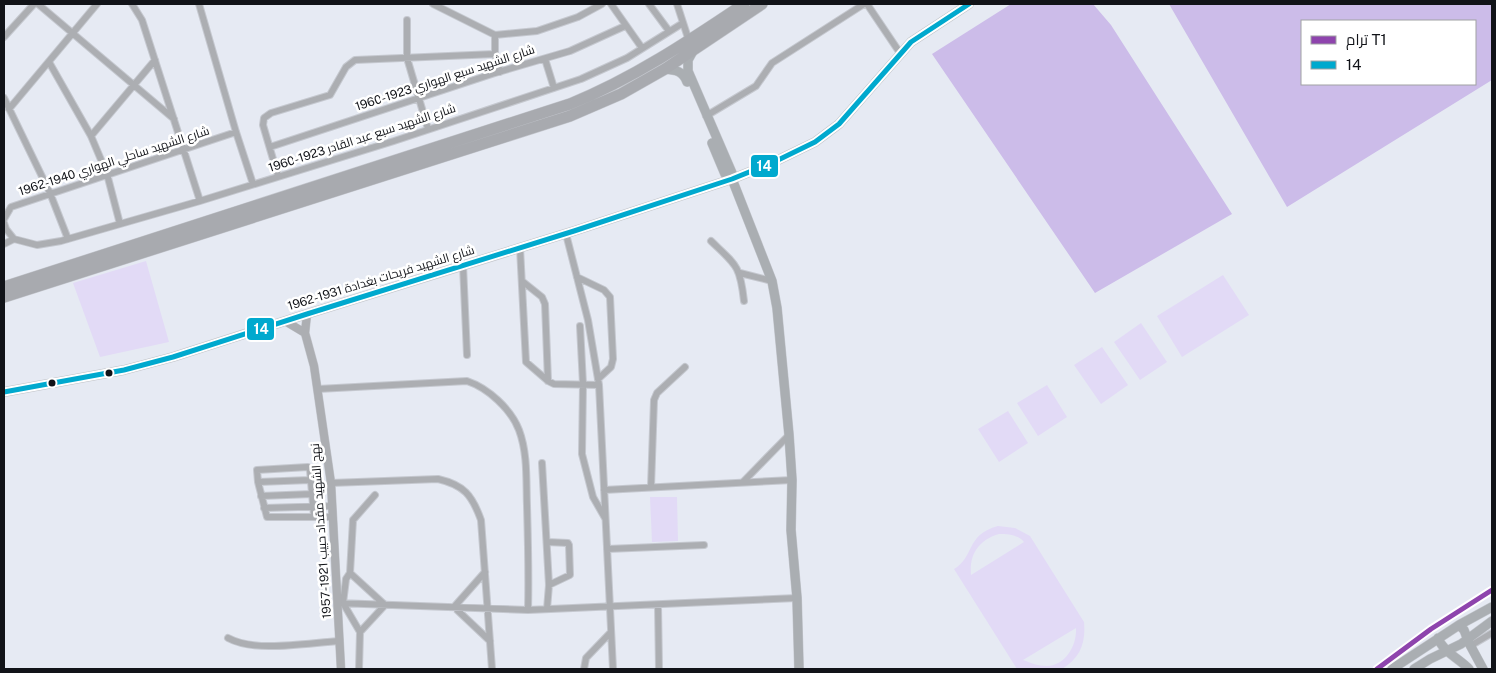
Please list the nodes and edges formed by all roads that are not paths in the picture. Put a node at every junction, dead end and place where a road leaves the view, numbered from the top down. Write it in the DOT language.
graph roads {
  1 [pos="34,4"];
  2 [pos="38,4"];
  3 [pos="97,4"];
  4 [pos="134,4"];
  5 [pos="199,4"];
  6 [pos="433,4"];
  7 [pos="602,4"];
  8 [pos="611,4"];
  9 [pos="649,4"];
  10 [pos="676,4"];
  11 [pos="744,4"];
  12 [pos="762,4"];
  13 [pos="866,4"];
  14 [pos="969,4"];
  15 [pos="407,20"];
  16 [pos="683,24"];
  17 [pos="626,26"];
  18 [pos="668,31"];
  19 [pos="72,34"];
  20 [pos="495,35"];
  21 [pos="4,36"];
  22 [pos="691,46"];
  23 [pos="642,48"];
  24 [pos="495,54"];
  25 [pos="900,54"];
  26 [pos="407,58"];
  27 [pos="545,58"];
  28 [pos="155,60"];
  29 [pos="49,62"];
  30 [pos="665,69"];
  31 [pos="500,72"];
  32 [pos="134,85"];
  33 [pos="554,88"];
  34 [pos="4,98"];
  35 [pos="418,98"];
  36 [pos="9,109"];
  37 [pos="704,118"];
  38 [pos="174,119"];
  39 [pos="428,129"];
  40 [pos="236,132"];
  41 [pos="91,136"];
  42 [pos="270,147"];
  43 [pos="184,149"];
  44 [pos="107,174"];
  45 [pos="278,176"];
  46 [pos="732,179"];
  47 [pos="253,184"];
  48 [pos="50,193"];
  49 [pos="200,200"];
  50 [pos="4,221"];
  51 [pos="120,224"];
  52 [pos="566,234"];
  53 [pos="14,239"];
  54 [pos="68,239"];
  55 [pos="711,241"];
  56 [pos="4,244"];
  57 [pos="520,248"];
  58 [pos="463,266"];
  59 [pos="740,273"];
  60 [pos="577,277"];
  61 [pos="522,281"];
  62 [pos="772,281"];
  63 [pos="4,286"];
  64 [pos="4,297"];
  65 [pos="744,301"];
  66 [pos="307,314"];
  67 [pos="284,321"];
  68 [pos="580,326"];
  69 [pos="305,332"];
  70 [pos="467,354"];
  71 [pos="685,367"];
  72 [pos="548,381"];
  73 [pos="598,382"];
  74 [pos="583,384"];
  75 [pos="318,389"];
  76 [pos="4,392"];
  77 [pos="789,435"];
  78 [pos="542,463"];
  79 [pos="310,480"];
  80 [pos="792,480"];
  81 [pos="258,482"];
  82 [pos="743,482"];
  83 [pos="331,484"];
  84 [pos="651,487"];
  85 [pos="604,490"];
  86 [pos="312,494"];
  87 [pos="375,495"];
  88 [pos="261,496"];
  89 [pos="313,506"];
  90 [pos="332,506"];
  91 [pos="264,508"];
  92 [pos="314,516"];
  93 [pos="333,517"];
  94 [pos="606,519"];
  95 [pos="547,542"];
  96 [pos="704,545"];
  97 [pos="607,549"];
  98 [pos="485,572"];
  99 [pos="350,573"];
  100 [pos="549,585"];
  101 [pos="796,598"];
  102 [pos="340,603"];
  103 [pos="385,605"];
  104 [pos="658,605"];
  105 [pos="610,606"];
  106 [pos="454,607"];
  107 [pos="1492,607"];
  108 [pos="488,608"];
  109 [pos="547,609"];
  110 [pos="528,610"];
  111 [pos="1492,624"];
  112 [pos="1459,625"];
  113 [pos="360,632"];
  114 [pos="611,632"];
  115 [pos="1492,633"];
  116 [pos="228,638"];
  117 [pos="1438,638"];
  118 [pos="340,641"];
  119 [pos="490,641"];
  120 [pos="1469,643"];
  121 [pos="1448,651"];
  122 [pos="1419,668"];
  123 [pos="341,669"];
  124 [pos="359,669"];
  125 [pos="492,669"];
  126 [pos="584,669"];
  127 [pos="613,669"];
  128 [pos="659,669"];
  129 [pos="799,669"];
  130 [pos="1392,669"];
  131 [pos="1469,669"];
  132 [pos="1484,669"];
  1 -- 21 [label="street"];
  2 -- 19 [label="street"];
  3 -- 19 [label="street"];
  4 -- 28 [label="street"];
  5 -- 40 [label="street"];
  6 -- 20 [label="street"];
  7 -- 20 [label="street"];
  8 -- 17 [label="street"];
  9 -- 18 [label="street"];
  10 -- 16 [label="street"];
  11 -- 22 [label="highway"];
  12 -- 22 [label="highway"];
  13 -- 25 [label="street"];
  13 -- 37 [label="street"];
  14 -- 25 [label="main road, شارع الشهيد فريحات بغدادة 1931-1962"];
  15 -- 26 [label="street"];
  16 -- 18 [label="street, شارع الشهيد سبع عبد القادر 1923-1960"];
  16 -- 22 [label="street"];
  17 -- 23 [label="street"];
  17 -- 27 [label="street, شارع الشهيد سبع الهواري 1923-1960"];
  18 -- 23 [label="street, شارع الشهيد سبع عبد القادر 1923-1960"];
  19 -- 29 [label="street"];
  19 -- 32 [label="street"];
  20 -- 24 [label="street"];
  22 -- 30 [label="highway"];
  22 -- 37 [label="main road"];
  22 -- 63 [label="highway"];
  23 -- 33 [label="street, شارع الشهيد سبع عبد القادر 1923-1960"];
  24 -- 26 [label="street"];
  24 -- 31 [label="street"];
  25 -- 46 [label="main road, شارع الشهيد فريحات بغدادة 1931-1962"];
  26 -- 35 [label="street"];
  26 -- 42 [label="street"];
  27 -- 31 [label="street, شارع الشهيد سبع الهواري 1923-1960"];
  27 -- 33 [label="street"];
  28 -- 32 [label="street"];
  28 -- 38 [label="street"];
  29 -- 36 [label="street"];
  29 -- 41 [label="street"];
  30 -- 37 [label="main road"];
  30 -- 64 [label="highway"];
  31 -- 35 [label="street, شارع الشهيد سبع الهواري 1923-1960"];
  32 -- 38 [label="street"];
  32 -- 41 [label="street"];
  33 -- 39 [label="street, شارع الشهيد سبع عبد القادر 1923-1960"];
  34 -- 36 [label="street"];
  35 -- 39 [label="street"];
  35 -- 42 [label="street, شارع الشهيد سبع الهواري 1923-1960"];
  36 -- 48 [label="street"];
  37 -- 46 [label="main road"];
  38 -- 43 [label="street"];
  39 -- 45 [label="street, شارع الشهيد سبع عبد القادر 1923-1960"];
  40 -- 43 [label="street, شارع الشهيد ساحلي الهواري 1940-1962"];
  40 -- 47 [label="street"];
  41 -- 44 [label="street"];
  42 -- 45 [label="street"];
  43 -- 44 [label="street, شارع الشهيد ساحلي الهواري 1940-1962"];
  43 -- 49 [label="street"];
  44 -- 48 [label="street, شارع الشهيد ساحلي الهواري 1940-1962"];
  44 -- 51 [label="street"];
  45 -- 47 [label="street, شارع الشهيد سبع عبد القادر 1923-1960"];
  46 -- 52 [label="main road, شارع الشهيد فريحات بغدادة 1931-1962"];
  46 -- 62 [label="main road"];
  47 -- 49 [label="street, شارع الشهيد سبع عبد القادر 1923-1960"];
  48 -- 50 [label="street, شارع الشهيد ساحلي الهواري 1940-1962"];
  48 -- 54 [label="street"];
  49 -- 51 [label="street, شارع الشهيد سبع عبد القادر 1923-1960"];
  50 -- 53 [label="street"];
  51 -- 54 [label="street, شارع الشهيد سبع عبد القادر 1923-1960"];
  52 -- 57 [label="main road, شارع الشهيد فريحات بغدادة 1931-1962"];
  52 -- 60 [label="street"];
  53 -- 54 [label="street, شارع الشهيد سبع عبد القادر 1923-1960"];
  53 -- 56 [label="street"];
  55 -- 59 [label="street"];
  57 -- 58 [label="main road, شارع الشهيد فريحات بغدادة 1931-1962"];
  57 -- 61 [label="street"];
  58 -- 66 [label="main road, شارع الشهيد فريحات بغدادة 1931-1962"];
  58 -- 70 [label="street"];
  59 -- 62 [label="street"];
  59 -- 65 [label="street"];
  60 -- 73 [label="street"];
  60 -- 73 [label="street"];
  61 -- 72 [label="street"];
  61 -- 72 [label="street"];
  62 -- 77 [label="main road"];
  66 -- 67 [label="main road, شارع الشهيد فريحات بغدادة 1931-1962"];
  66 -- 69 [label="street"];
  67 -- 69 [label="street"];
  67 -- 76 [label="main road, شارع الشهيد فريحات بغدادة 1931-1962"];
  68 -- 74 [label="street"];
  69 -- 75 [label="street, نهج الشهيد مقداد حبيب 1921-1957"];
  71 -- 84 [label="street"];
  72 -- 74 [label="street"];
  73 -- 74 [label="street"];
  73 -- 85 [label="street"];
  74 -- 94 [label="street"];
  75 -- 83 [label="street, نهج الشهيد مقداد حبيب 1921-1957"];
  75 -- 110 [label="street"];
  77 -- 80 [label="main road"];
  77 -- 82 [label="street"];
  78 -- 95 [label="street"];
  79 -- 81 [label="street"];
  79 -- 81 [label="street"];
  79 -- 86 [label="street"];
  80 -- 82 [label="street"];
  80 -- 101 [label="main road"];
  81 -- 88 [label="street"];
  82 -- 84 [label="street"];
  83 -- 90 [label="street, نهج الشهيد مقداد حبيب 1921-1957"];
  83 -- 98 [label="street"];
  84 -- 85 [label="street"];
  85 -- 94 [label="street"];
  86 -- 88 [label="street"];
  86 -- 89 [label="street"];
  87 -- 99 [label="street"];
  88 -- 91 [label="street"];
  89 -- 90 [label="street"];
  89 -- 91 [label="street"];
  89 -- 92 [label="street"];
  90 -- 93 [label="street, نهج الشهيد مقداد حبيب 1921-1957"];
  91 -- 92 [label="street"];
  92 -- 93 [label="street"];
  93 -- 102 [label="street, نهج الشهيد مقداد حبيب 1921-1957"];
  94 -- 97 [label="street"];
  95 -- 100 [label="street"];
  95 -- 100 [label="street"];
  96 -- 97 [label="street"];
  97 -- 105 [label="street"];
  98 -- 106 [label="street"];
  98 -- 108 [label="street"];
  99 -- 102 [label="street"];
  99 -- 103 [label="street"];
  100 -- 109 [label="street"];
  101 -- 104 [label="street"];
  101 -- 129 [label="main road"];
  102 -- 103 [label="street"];
  102 -- 113 [label="street"];
  102 -- 118 [label="street, نهج الشهيد مقداد حبيب 1921-1957"];
  103 -- 106 [label="street"];
  103 -- 113 [label="street"];
  104 -- 105 [label="street"];
  104 -- 128 [label="street"];
  105 -- 109 [label="street"];
  105 -- 114 [label="street"];
  106 -- 108 [label="street"];
  106 -- 119 [label="street"];
  107 -- 112 [label="main road"];
  108 -- 110 [label="street"];
  108 -- 119 [label="street"];
  109 -- 110 [label="street"];
  111 -- 120 [label="main road"];
  112 -- 117 [label="main road"];
  112 -- 120 [label="main road"];
  113 -- 124 [label="street"];
  114 -- 126 [label="street"];
  114 -- 127 [label="street"];
  115 -- 120 [label="street"];
  116 -- 118 [label="street"];
  117 -- 121 [label="main road"];
  117 -- 130 [label="main road"];
  118 -- 123 [label="street, نهج الشهيد مقداد حبيب 1921-1957"];
  119 -- 125 [label="street"];
  120 -- 121 [label="main road"];
  120 -- 132 [label="main road"];
  121 -- 122 [label="main road"];
  121 -- 131 [label="main road"];
}
